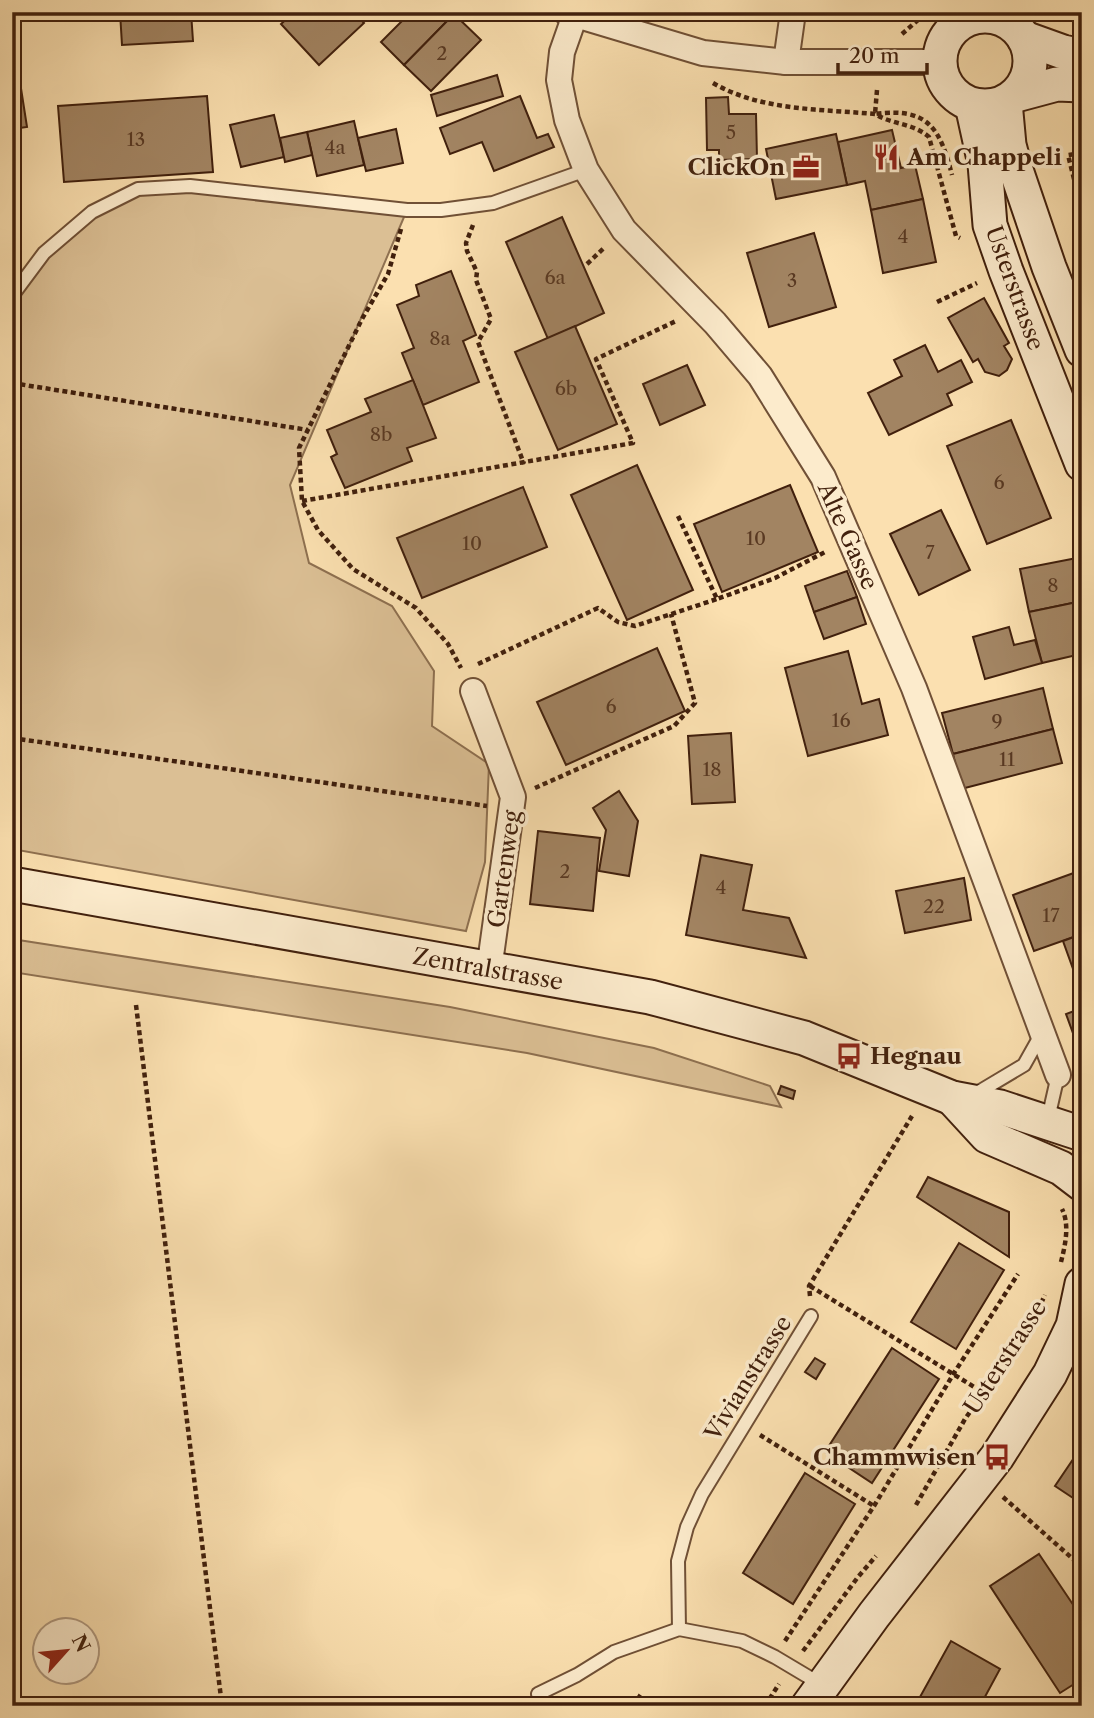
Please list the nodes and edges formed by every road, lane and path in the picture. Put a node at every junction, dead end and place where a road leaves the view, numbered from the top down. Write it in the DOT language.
graph roads {
  1 [pos="793,12"];
  2 [pos="887,12"];
  3 [pos="903,12"];
  4 [pos="1060,12"];
  5 [pos="570,14"];
  6 [pos="961,17"];
  7 [pos="1082,17"];
  8 [pos="1009,23"];
  9 [pos="703,53"];
  10 [pos="1082,56"];
  11 [pos="786,62"];
  12 [pos="939,62"];
  13 [pos="1082,85"];
  14 [pos="1011,98"];
  15 [pos="972,105"];
  16 [pos="875,114"];
  17 [pos="934,127"];
  18 [pos="1082,153"];
  19 [pos="586,170"];
  20 [pos="473,207"];
  21 [pos="407,210"];
  22 [pos="1082,211"];
  23 [pos="963,240"];
  24 [pos="956,293"];
  25 [pos="12,296"];
  26 [pos="937,302"];
  27 [pos="702,309"];
  28 [pos="1082,350"];
  29 [pos="12,383"];
  30 [pos="308,430"];
  31 [pos="524,464"];
  32 [pos="1082,464"];
  33 [pos="302,501"];
  34 [pos="678,516"];
  35 [pos="850,539"];
  36 [pos="717,598"];
  37 [pos="671,614"];
  38 [pos="468,681"];
  39 [pos="12,738"];
  40 [pos="513,803"];
  41 [pos="12,884"];
  42 [pos="489,970"];
  43 [pos="136,1005"];
  44 [pos="1042,1032"];
  45 [pos="1058,1075"];
  46 [pos="948,1096"];
  47 [pos="1050,1110"];
  48 [pos="1082,1134"];
  49 [pos="1070,1194"];
  50 [pos="1018,1275"];
  51 [pos="1071,1276"];
  52 [pos="809,1286"];
  53 [pos="1048,1291"];
  54 [pos="811,1316"];
  55 [pos="1077,1322"];
  56 [pos="954,1373"];
  57 [pos="984,1393"];
  58 [pos="744,1425"];
  59 [pos="980,1479"];
  60 [pos="874,1506"];
  61 [pos="915,1508"];
  62 [pos="883,1548"];
  63 [pos="1082,1567"];
  64 [pos="679,1629"];
  65 [pos="775,1657"];
  66 [pos="792,1666"];
  67 [pos="538,1694"];
  68 [pos="815,1695"];
  69 [pos="222,1706"];
  70 [pos="765,1706"];
  1 -- 11 [label="street"];
  2 -- 3 [label="path"];
  4 -- 7 [label="path"];
  5 -- 9 [label="street"];
  5 -- 19 [label="street, Alte Gasse"];
  6 -- 8 [label="main road"];
  6 -- 12 [label="main road"];
  8 -- 10 [label="main road"];
  8 -- 14 [label="main road"];
  9 -- 11 [label="street"];
  9 -- 16 [label="path"];
  11 -- 12 [label="street"];
  12 -- 15 [label="main road"];
  13 -- 14 [label="main road"];
  14 -- 15 [label="main road"];
  14 -- 28 [label="main road, Usterstrasse"];
  15 -- 32 [label="main road, Usterstrasse"];
  16 -- 17 [label="path"];
  16 -- 23 [label="path"];
  18 -- 22 [label="path"];
  19 -- 20 [label="lane"];
  19 -- 27 [label="street, Alte Gasse"];
  20 -- 21 [label="lane"];
  20 -- 31 [label="path"];
  21 -- 25 [label="lane"];
  21 -- 30 [label="path"];
  24 -- 26 [label="path"];
  27 -- 31 [label="path"];
  27 -- 35 [label="street, Alte Gasse"];
  29 -- 30 [label="path"];
  30 -- 33 [label="path"];
  31 -- 33 [label="path"];
  33 -- 38 [label="path"];
  34 -- 36 [label="path"];
  35 -- 36 [label="path"];
  35 -- 44 [label="street, Alte Gasse"];
  36 -- 37 [label="path"];
  37 -- 38 [label="path"];
  37 -- 40 [label="path"];
  38 -- 40 [label="street, Gartenweg"];
  39 -- 40 [label="path"];
  40 -- 42 [label="street, Gartenweg"];
  41 -- 42 [label="main road, Zentralstrasse"];
  42 -- 46 [label="main road, Zentralstrasse"];
  43 -- 69 [label="path"];
  44 -- 45 [label="street, Alte Gasse"];
  44 -- 46 [label="lane"];
  45 -- 47 [label="lane, Alte Gasse"];
  46 -- 48 [label="main road, Zentralstrasse"];
  46 -- 49 [label="main road, Zentralstrasse"];
  46 -- 52 [label="path"];
  49 -- 51 [label="path"];
  50 -- 56 [label="path"];
  51 -- 55 [label="main road, Usterstrasse"];
  52 -- 54 [label="path, Vivianstrasse"];
  52 -- 56 [label="path"];
  53 -- 57 [label="path, Usterstrasse"];
  54 -- 58 [label="lane, Vivianstrasse"];
  55 -- 59 [label="main road, Usterstrasse"];
  56 -- 57 [label="path"];
  56 -- 60 [label="path"];
  57 -- 61 [label="path, Usterstrasse"];
  58 -- 60 [label="path"];
  58 -- 64 [label="lane, Vivianstrasse"];
  59 -- 63 [label="path"];
  59 -- 68 [label="main road, Usterstrasse"];
  60 -- 65 [label="path"];
  62 -- 66 [label="path"];
  64 -- 65 [label="lane"];
  64 -- 67 [label="lane"];
  65 -- 66 [label="lane"];
  66 -- 68 [label="lane"];
  66 -- 70 [label="path"];
}
